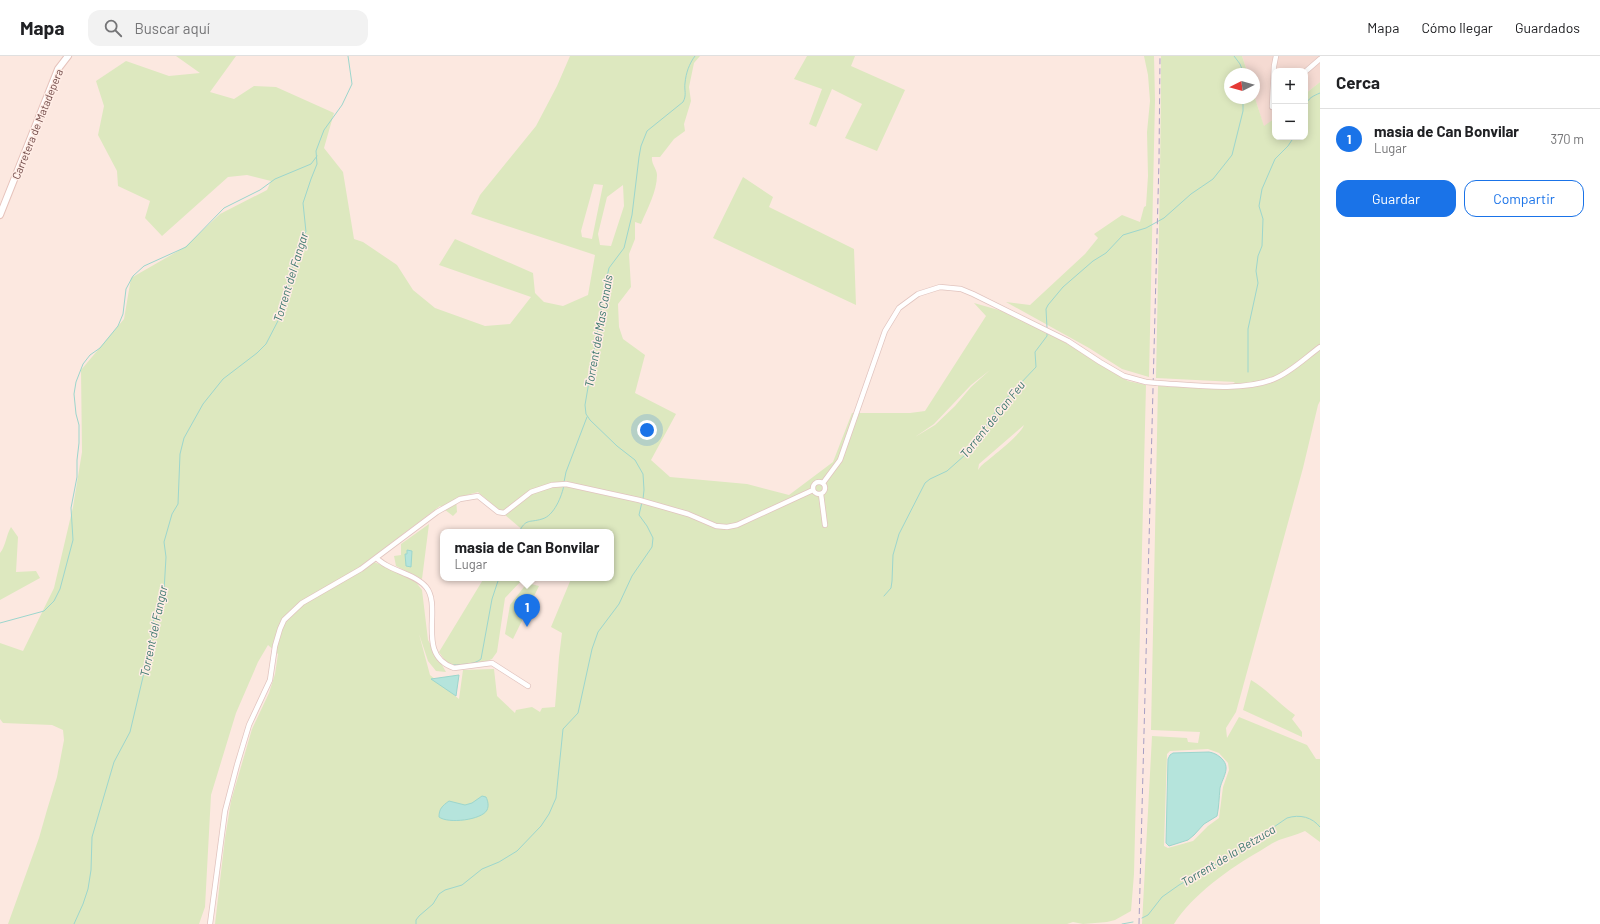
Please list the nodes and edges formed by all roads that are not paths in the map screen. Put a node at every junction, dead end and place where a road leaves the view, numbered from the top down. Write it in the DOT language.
graph roads {
  1 [pos="68,56"];
  2 [pos="1276,56"];
  3 [pos="1320,59"];
  4 [pos="1308,69"];
  5 [pos="1273,104"];
  6 [pos="0,215"];
  7 [pos="1320,347"];
  8 [pos="823,483"];
  9 [pos="813,490"];
  10 [pos="822,494"];
  11 [pos="825,525"];
  12 [pos="376,558"];
  13 [pos="528,686"];
  14 [pos="210,924"];
  1 -- 6 [label="street, Carretera de Matadepera"];
  2 -- 5 [label="street"];
  3 -- 4 [label="street"];
  7 -- 8 [label="street, bridge"];
  8 -- 9 [label="street"];
  8 -- 10 [label="street"];
  9 -- 10 [label="street"];
  9 -- 12 [label="street"];
  10 -- 11 [label="street"];
  12 -- 13 [label="street"];
  12 -- 14 [label="street"];
}
